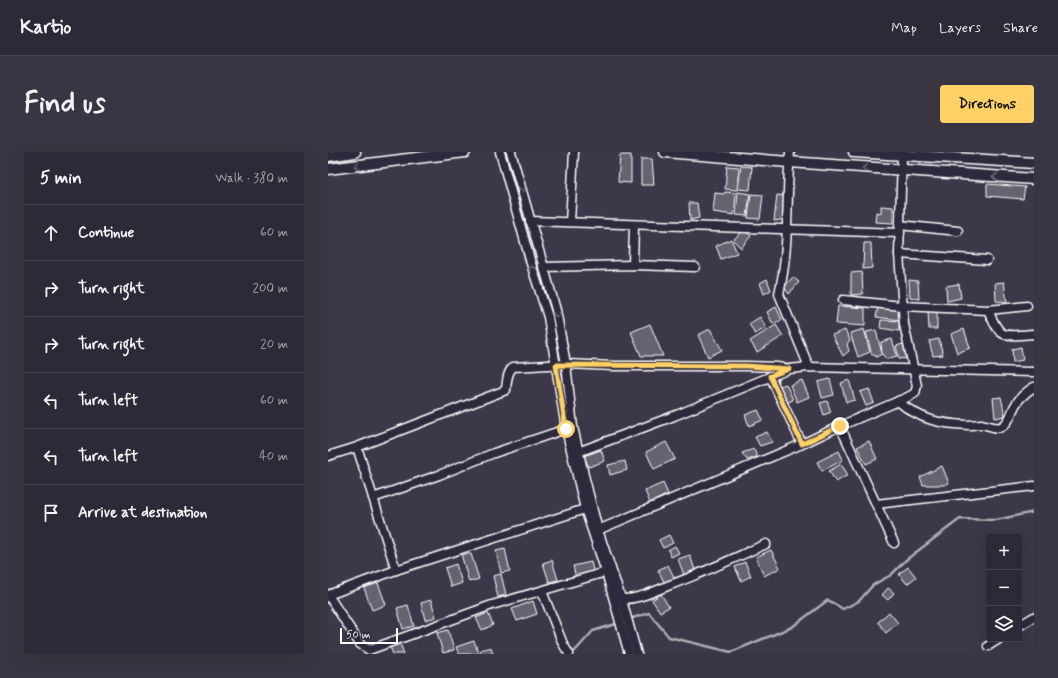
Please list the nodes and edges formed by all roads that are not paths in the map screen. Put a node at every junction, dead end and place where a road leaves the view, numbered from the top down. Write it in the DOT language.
graph roads {
  1 [pos="355,152"];
  2 [pos="465,152"];
  3 [pos="500,152"];
  4 [pos="511,152"];
  5 [pos="574,152"];
  6 [pos="665,152"];
  7 [pos="854,152"];
  8 [pos="902,155"];
  9 [pos="328,156"];
  10 [pos="790,157"];
  11 [pos="1034,163"];
  12 [pos="328,169"];
  13 [pos="901,170"];
  14 [pos="1034,180"];
  15 [pos="530,221"];
  16 [pos="570,222"];
  17 [pos="634,224"];
  18 [pos="787,228"];
  19 [pos="900,229"];
  20 [pos="958,231"];
  21 [pos="899,254"];
  22 [pos="987,260"];
  23 [pos="633,265"];
  24 [pos="543,267"];
  25 [pos="695,267"];
  26 [pos="843,300"];
  27 [pos="902,306"];
  28 [pos="1027,306"];
  29 [pos="988,310"];
  30 [pos="1034,334"];
  31 [pos="566,364"];
  32 [pos="556,365"];
  33 [pos="809,368"];
  34 [pos="789,369"];
  35 [pos="912,369"];
  36 [pos="1034,372"];
  37 [pos="770,376"];
  38 [pos="1034,387"];
  39 [pos="898,402"];
  40 [pos="840,426"];
  41 [pos="566,429"];
  42 [pos="802,444"];
  43 [pos="357,447"];
  44 [pos="578,452"];
  45 [pos="328,456"];
  46 [pos="1034,486"];
  47 [pos="373,498"];
  48 [pos="876,504"];
  49 [pos="585,509"];
  50 [pos="598,530"];
  51 [pos="894,543"];
  52 [pos="766,544"];
  53 [pos="396,570"];
  54 [pos="606,572"];
  55 [pos="542,591"];
  56 [pos="620,603"];
  57 [pos="1034,617"];
  58 [pos="1022,624"];
  59 [pos="625,626"];
  60 [pos="994,642"];
  61 [pos="988,646"];
  62 [pos="369,652"];
  63 [pos="569,654"];
  64 [pos="629,654"];
  65 [pos="637,654"];
  1 -- 9 [label="main road"];
  2 -- 12 [label="main road, one-way"];
  32 -- 3 [label="street, one-way"];
  4 -- 15 [label="street, one-way"];
  5 -- 16 [label="street"];
  6 -- 10 [label="main road"];
  7 -- 8 [label="main road"];
  8 -- 11 [label="main road"];
  8 -- 13 [label="street"];
  13 -- 10 [label="main road, one-way"];
  10 -- 18 [label="street"];
  14 -- 13 [label="main road, one-way"];
  13 -- 19 [label="street"];
  15 -- 16 [label="street"];
  15 -- 24 [label="street"];
  16 -- 17 [label="street"];
  17 -- 18 [label="street"];
  17 -- 23 [label="street"];
  18 -- 19 [label="street"];
  18 -- 33 [label="street"];
  19 -- 20 [label="street"];
  19 -- 21 [label="street"];
  21 -- 22 [label="street"];
  21 -- 27 [label="street"];
  23 -- 24 [label="street"];
  23 -- 25 [label="street"];
  24 -- 31 [label="street, one-way"];
  26 -- 27 [label="street"];
  27 -- 29 [label="street"];
  27 -- 35 [label="street"];
  28 -- 29 [label="street"];
  29 -- 30 [label="street"];
  31 -- 32 [label="street"];
  31 -- 34 [label="street"];
  31 -- 44 [label="street"];
  32 -- 41 [label="street"];
  32 -- 43 [label="street"];
  33 -- 34 [label="street"];
  33 -- 35 [label="street"];
  34 -- 37 [label="street"];
  35 -- 36 [label="street"];
  35 -- 39 [label="street"];
  37 -- 42 [label="street"];
  37 -- 44 [label="street"];
  38 -- 39 [label="street"];
  39 -- 40 [label="street"];
  40 -- 42 [label="street"];
  40 -- 48 [label="street"];
  41 -- 47 [label="street"];
  41 -- 49 [label="street"];
  42 -- 50 [label="street"];
  43 -- 45 [label="street"];
  43 -- 47 [label="street"];
  44 -- 50 [label="street"];
  46 -- 48 [label="street"];
  47 -- 53 [label="street"];
  48 -- 51 [label="street"];
  49 -- 53 [label="street"];
  49 -- 54 [label="street"];
  50 -- 56 [label="street"];
  52 -- 56 [label="street"];
  53 -- 62 [label="street"];
  54 -- 55 [label="street"];
  54 -- 56 [label="street"];
  55 -- 62 [label="street"];
  55 -- 63 [label="street"];
  56 -- 59 [label="street"];
  57 -- 58 [label="street"];
  59 -- 64 [label="street"];
  59 -- 65 [label="street"];
  60 -- 61 [label="street"];
}
